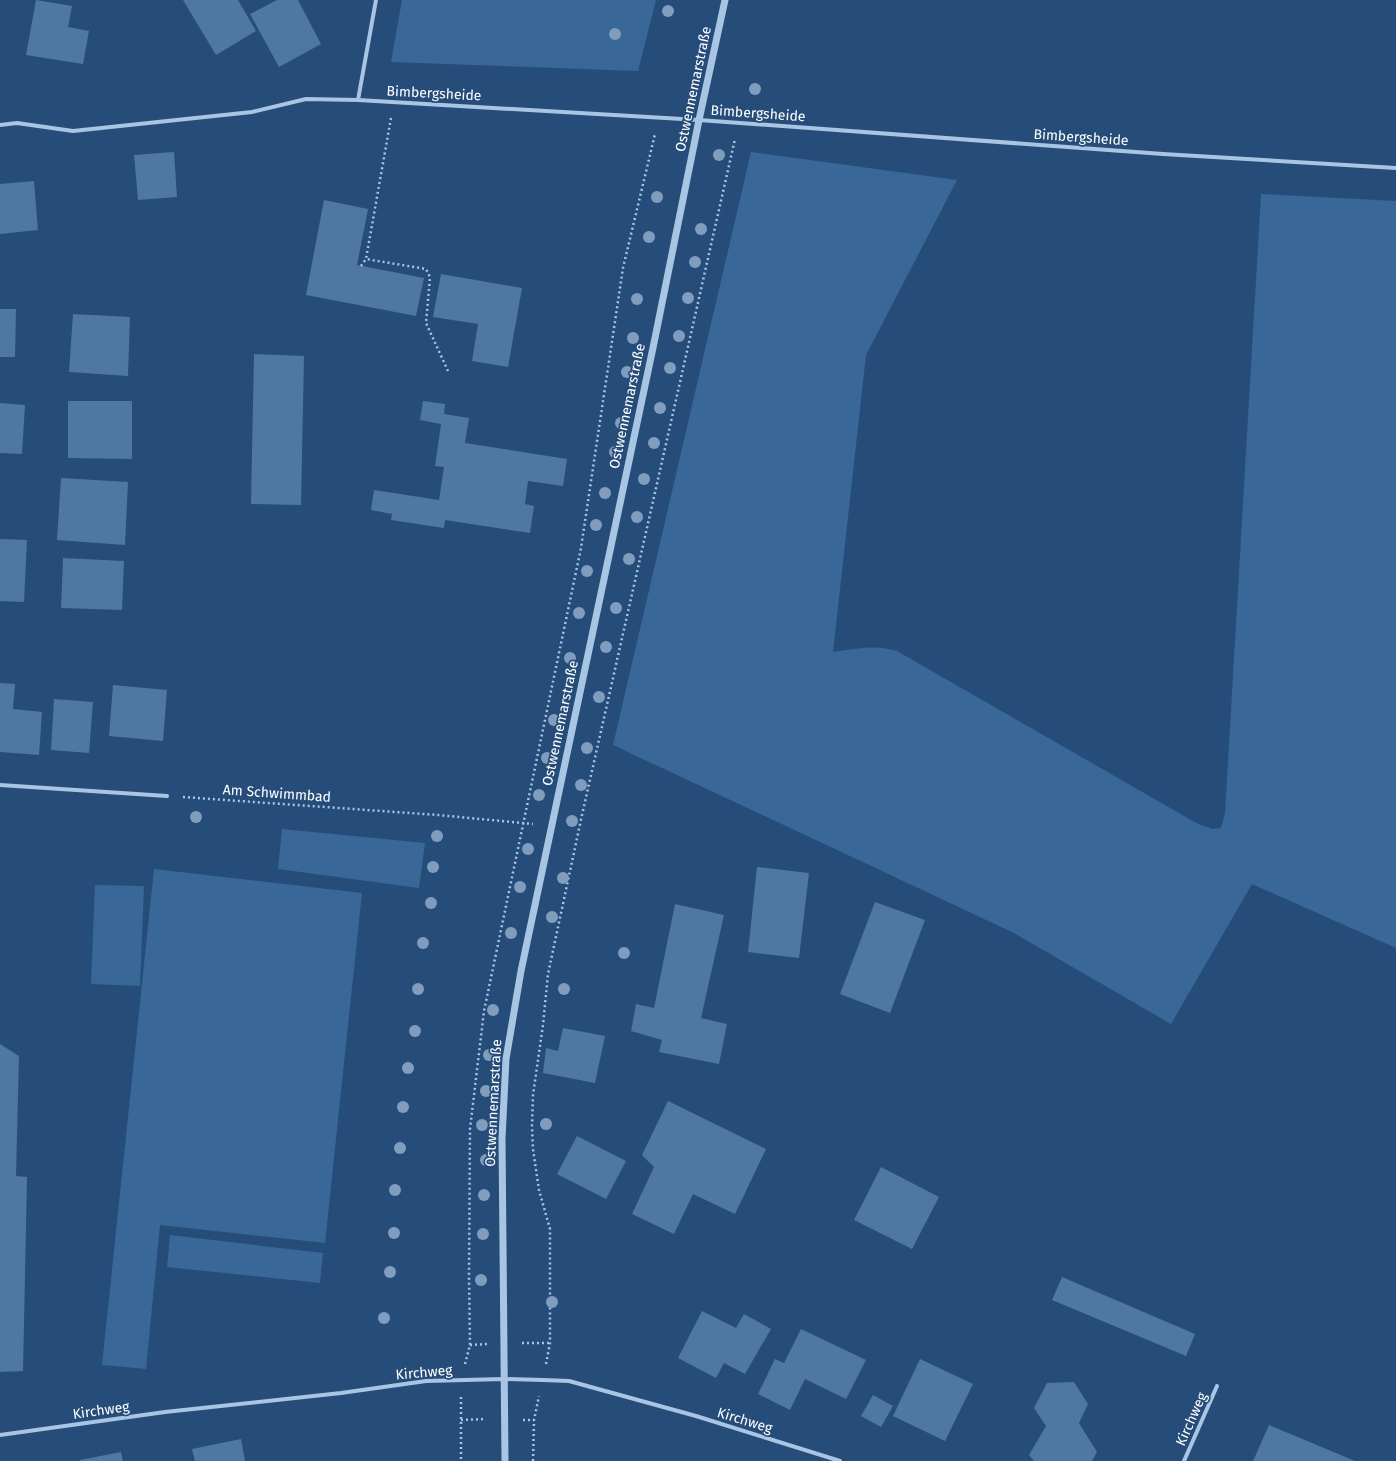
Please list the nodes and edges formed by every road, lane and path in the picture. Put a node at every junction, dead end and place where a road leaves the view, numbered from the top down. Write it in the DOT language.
graph roads {
  1 [pos="376,0"];
  2 [pos="725,0"];
  3 [pos="358,100"];
  4 [pos="393,102"];
  5 [pos="659,118"];
  6 [pos="699,120"];
  7 [pos="738,123"];
  8 [pos="0,125"];
  9 [pos="1396,168"];
  10 [pos="366,259"];
  11 [pos="361,266"];
  12 [pos="448,371"];
  13 [pos="0,785"];
  14 [pos="167,796"];
  15 [pos="524,823"];
  16 [pos="552,825"];
  17 [pos="504,1379"];
  18 [pos="461,1380"];
  19 [pos="543,1380"];
  20 [pos="1217,1386"];
  21 [pos="0,1435"];
  22 [pos="462,1461"];
  23 [pos="505,1461"];
  24 [pos="533,1461"];
  25 [pos="840,1461"];
  26 [pos="1184,1461"];
  1 -- 3 [label="street"];
  2 -- 6 [label="street, Ostwennemarstraße"];
  3 -- 4 [label="street, Bimbergsheide"];
  3 -- 8 [label="street, Bimbergsheide"];
  4 -- 5 [label="street, Bimbergsheide"];
  4 -- 10 [label="path"];
  5 -- 6 [label="street, Bimbergsheide"];
  5 -- 15 [label="path"];
  6 -- 7 [label="street, Bimbergsheide"];
  6 -- 16 [label="street, Ostwennemarstraße"];
  7 -- 9 [label="street, Bimbergsheide"];
  7 -- 19 [label="path"];
  10 -- 11 [label="path"];
  10 -- 12 [label="path"];
  13 -- 14 [label="street"];
  14 -- 15 [label="path, Am Schwimmbad"];
  15 -- 16 [label="path, Am Schwimmbad"];
  15 -- 18 [label="path"];
  16 -- 17 [label="street, Ostwennemarstraße"];
  17 -- 18 [label="street, Kirchweg"];
  17 -- 19 [label="street, Kirchweg"];
  17 -- 23 [label="street, Ostwennemarstraße"];
  18 -- 21 [label="street, Kirchweg"];
  18 -- 22 [label="path"];
  19 -- 24 [label="path"];
  19 -- 25 [label="street, Kirchweg"];
  20 -- 26 [label="street, Kirchweg"];
}
